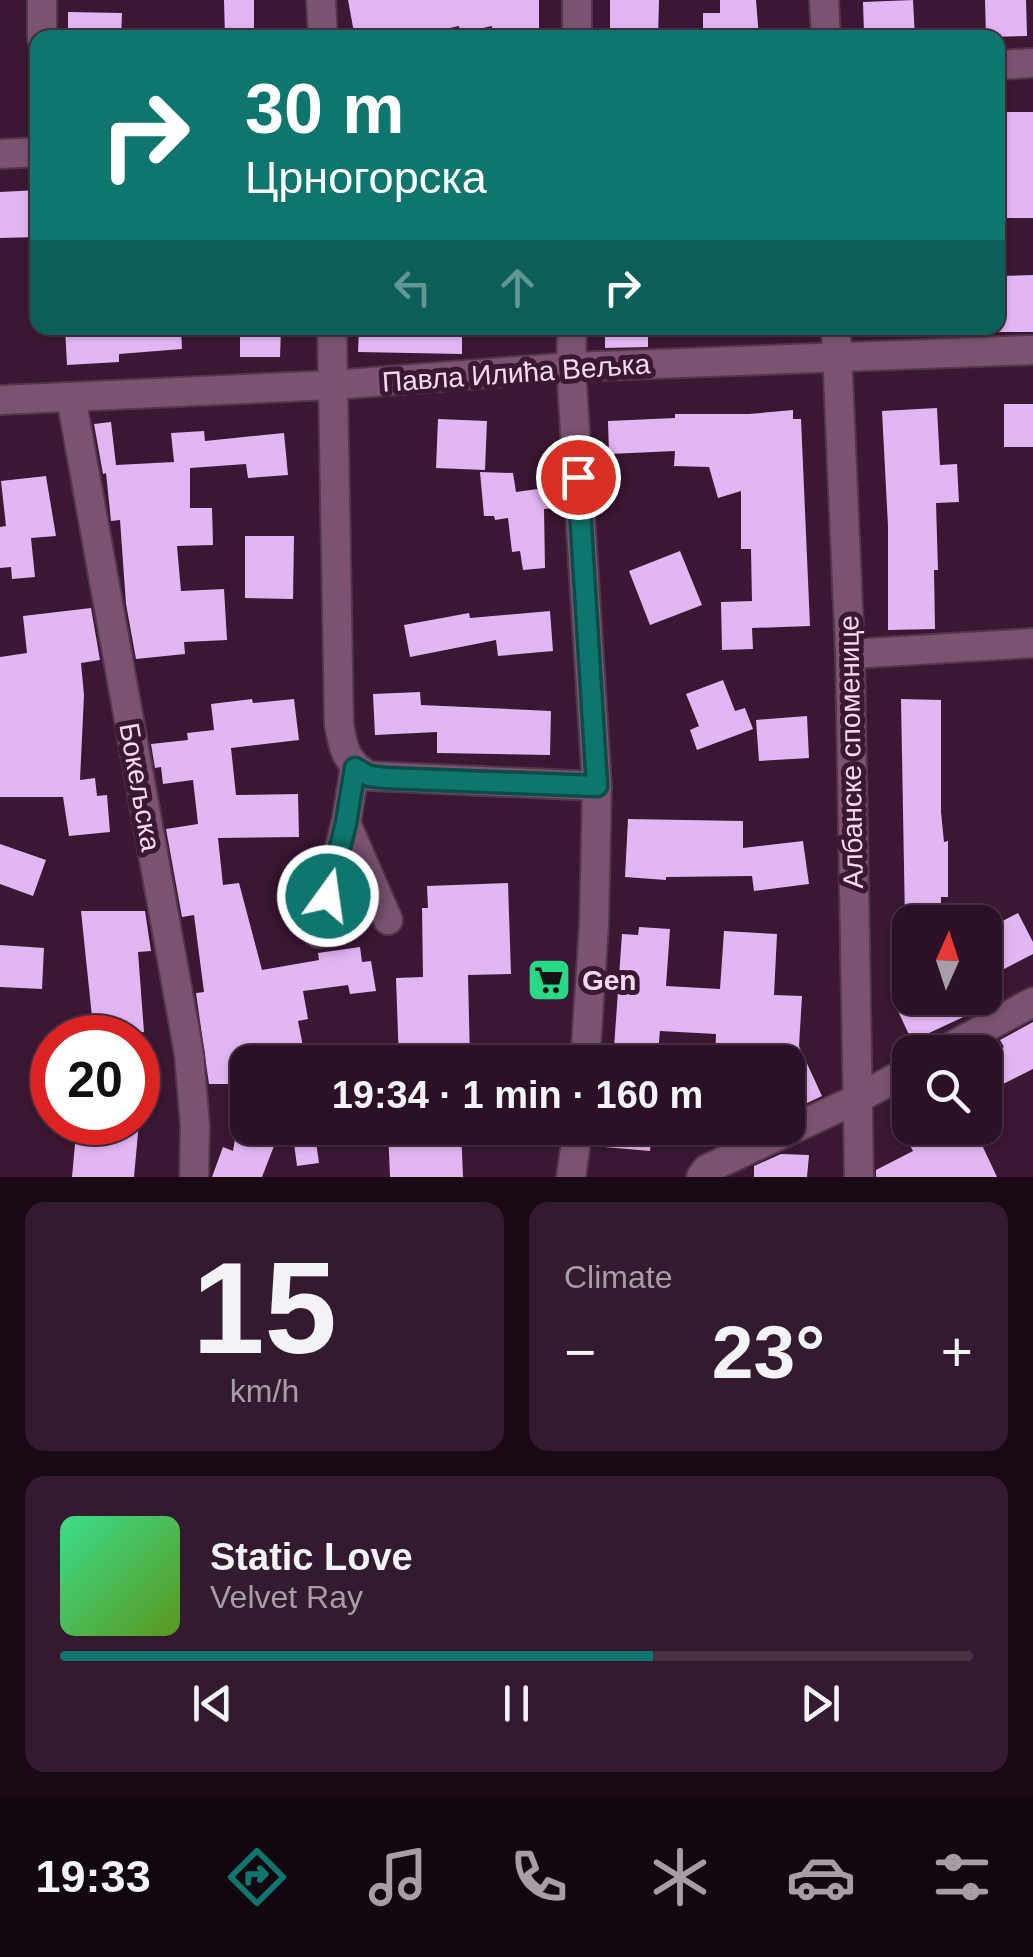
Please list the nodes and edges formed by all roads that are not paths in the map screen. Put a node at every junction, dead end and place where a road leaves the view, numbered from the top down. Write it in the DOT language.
graph roads {
  1 [pos="42,0"];
  2 [pos="321,0"];
  3 [pos="577,0"];
  4 [pos="824,0"];
  5 [pos="42,30"];
  6 [pos="323,30"];
  7 [pos="576,30"];
  8 [pos="826,30"];
  9 [pos="1033,63"];
  10 [pos="1005,64"];
  11 [pos="30,152"];
  12 [pos="0,154"];
  13 [pos="332,335"];
  14 [pos="572,335"];
  15 [pos="836,335"];
  16 [pos="1033,350"];
  17 [pos="837,358"];
  18 [pos="571,367"];
  19 [pos="333,386"];
  20 [pos="70,398"];
  21 [pos="0,400"];
  22 [pos="1033,644"];
  23 [pos="850,654"];
  24 [pos="355,768"];
  25 [pos="597,786"];
  26 [pos="346,823"];
  27 [pos="388,920"];
  28 [pos="318,932"];
  29 [pos="1033,1002"];
  30 [pos="972,1035"];
  31 [pos="585,1045"];
  32 [pos="892,1080"];
  33 [pos="857,1099"];
  34 [pos="576,1145"];
  35 [pos="704,1173"];
  36 [pos="194,1177"];
  37 [pos="571,1177"];
  38 [pos="860,1177"];
  1 -- 5 [label="street"];
  2 -- 6 [label="street"];
  3 -- 7 [label="street"];
  4 -- 8 [label="street"];
  9 -- 10 [label="street"];
  11 -- 12 [label="street"];
  13 -- 19 [label="street"];
  14 -- 18 [label="street"];
  15 -- 17 [label="street, Албанске споменице"];
  16 -- 17 [label="street, Павла Илића Вељка"];
  17 -- 18 [label="street, Павла Илића Вељка"];
  17 -- 23 [label="street, Албанске споменице"];
  18 -- 19 [label="street, Павла Илића Вељка"];
  18 -- 25 [label="street"];
  19 -- 20 [label="street, Павла Илића Вељка"];
  19 -- 24 [label="street"];
  20 -- 21 [label="street, Павла Илића Вељка"];
  20 -- 36 [label="street, Бокељска"];
  22 -- 23 [label="street"];
  23 -- 33 [label="street, Албанске споменице"];
  24 -- 25 [label="street"];
  24 -- 26 [label="street"];
  25 -- 31 [label="street"];
  26 -- 27 [label="street"];
  26 -- 28 [label="street"];
  29 -- 30 [label="street"];
  32 -- 33 [label="street"];
  33 -- 35 [label="street"];
  33 -- 38 [label="street, Албанске споменице"];
  34 -- 37 [label="street"];
}
